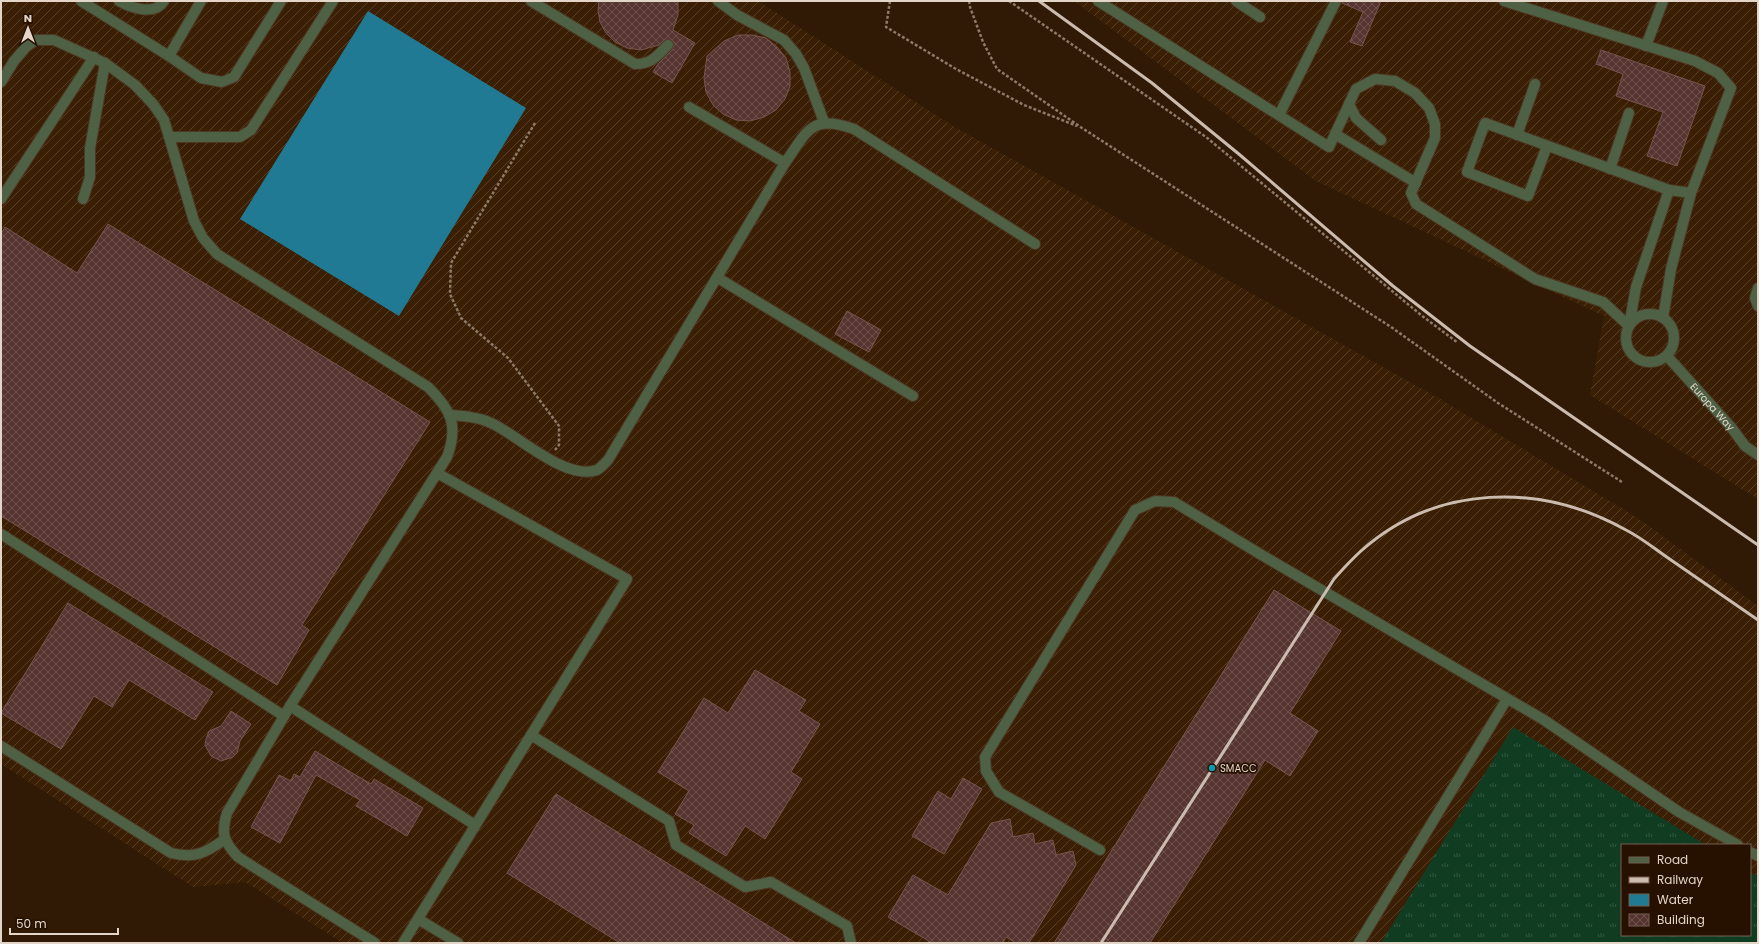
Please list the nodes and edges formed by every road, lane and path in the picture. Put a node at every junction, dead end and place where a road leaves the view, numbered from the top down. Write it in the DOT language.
graph roads {
  1 [pos="81,1"];
  2 [pos="119,1"];
  3 [pos="164,1"];
  4 [pos="201,1"];
  5 [pos="281,1"];
  6 [pos="334,1"];
  7 [pos="531,1"];
  8 [pos="718,1"];
  9 [pos="890,1"];
  10 [pos="969,1"];
  11 [pos="1009,1"];
  12 [pos="1098,1"];
  13 [pos="1236,1"];
  14 [pos="1336,1"];
  15 [pos="1504,1"];
  16 [pos="1663,1"];
  17 [pos="1260,17"];
  18 [pos="668,45"];
  19 [pos="1646,46"];
  20 [pos="169,56"];
  21 [pos="94,57"];
  22 [pos="105,63"];
  23 [pos="1,82"];
  24 [pos="1535,84"];
  25 [pos="1349,104"];
  26 [pos="689,107"];
  27 [pos="1630,113"];
  28 [pos="1279,115"];
  29 [pos="824,122"];
  30 [pos="535,123"];
  31 [pos="1082,128"];
  32 [pos="1335,134"];
  33 [pos="1517,135"];
  34 [pos="169,137"];
  35 [pos="1381,140"];
  36 [pos="1547,146"];
  37 [pos="786,162"];
  38 [pos="1610,169"];
  39 [pos="1416,183"];
  40 [pos="1669,190"];
  41 [pos="1691,193"];
  42 [pos="1,199"];
  43 [pos="83,200"];
  44 [pos="1035,244"];
  45 [pos="718,278"];
  46 [pos="1758,288"];
  47 [pos="1758,306"];
  48 [pos="1663,318"];
  49 [pos="1629,326"];
  50 [pos="1458,343"];
  51 [pos="1667,356"];
  52 [pos="914,396"];
  53 [pos="449,415"];
  54 [pos="1758,455"];
  55 [pos="549,459"];
  56 [pos="437,473"];
  57 [pos="1622,482"];
  58 [pos="1,534"];
  59 [pos="1507,699"];
  60 [pos="290,706"];
  61 [pos="284,716"];
  62 [pos="531,735"];
  63 [pos="1,746"];
  64 [pos="475,825"];
  65 [pos="225,839"];
  66 [pos="1736,844"];
  67 [pos="1100,850"];
  68 [pos="418,919"];
  69 [pos="375,943"];
  70 [pos="403,943"];
  71 [pos="458,943"];
  72 [pos="851,943"];
  73 [pos="1358,943"];
  1 -- 20 [label="lane"];
  2 -- 3 [label="lane"];
  4 -- 20 [label="lane"];
  5 -- 20 [label="lane"];
  6 -- 34 [label="lane"];
  7 -- 18 [label="lane"];
  8 -- 29 [label="lane"];
  9 -- 31 [label="path"];
  10 -- 31 [label="path"];
  11 -- 50 [label="path"];
  12 -- 28 [label="lane"];
  13 -- 17 [label="lane"];
  14 -- 28 [label="lane"];
  15 -- 19 [label="lane"];
  16 -- 19 [label="lane"];
  19 -- 41 [label="lane"];
  21 -- 22 [label="lane"];
  21 -- 23 [label="lane"];
  21 -- 42 [label="lane"];
  22 -- 34 [label="lane"];
  22 -- 43 [label="lane"];
  24 -- 33 [label="lane"];
  25 -- 32 [label="lane"];
  25 -- 35 [label="lane"];
  25 -- 39 [label="lane"];
  26 -- 37 [label="lane"];
  27 -- 38 [label="lane"];
  28 -- 32 [label="lane"];
  29 -- 37 [label="lane"];
  29 -- 44 [label="lane"];
  30 -- 55 [label="path"];
  31 -- 57 [label="path"];
  32 -- 39 [label="lane"];
  33 -- 36 [label="lane"];
  33 -- 36 [label="lane"];
  34 -- 53 [label="lane"];
  36 -- 38 [label="lane"];
  37 -- 45 [label="lane"];
  38 -- 40 [label="lane"];
  39 -- 49 [label="lane"];
  40 -- 41 [label="lane"];
  40 -- 49 [label="lane"];
  41 -- 48 [label="lane"];
  45 -- 52 [label="lane"];
  45 -- 55 [label="lane"];
  46 -- 47 [label="lane"];
  48 -- 49 [label="lane"];
  48 -- 51 [label="lane"];
  49 -- 51 [label="lane"];
  51 -- 54 [label="lane, Europa Way"];
  53 -- 55 [label="lane"];
  53 -- 56 [label="lane"];
  56 -- 60 [label="lane"];
  56 -- 62 [label="lane"];
  58 -- 61 [label="lane"];
  59 -- 66 [label="lane"];
  59 -- 67 [label="lane"];
  59 -- 73 [label="lane"];
  60 -- 61 [label="lane"];
  60 -- 64 [label="lane"];
  61 -- 65 [label="lane"];
  62 -- 64 [label="lane"];
  62 -- 72 [label="lane"];
  63 -- 65 [label="lane"];
  64 -- 68 [label="lane"];
  65 -- 69 [label="lane"];
  68 -- 70 [label="lane"];
  68 -- 71 [label="lane"];
}
